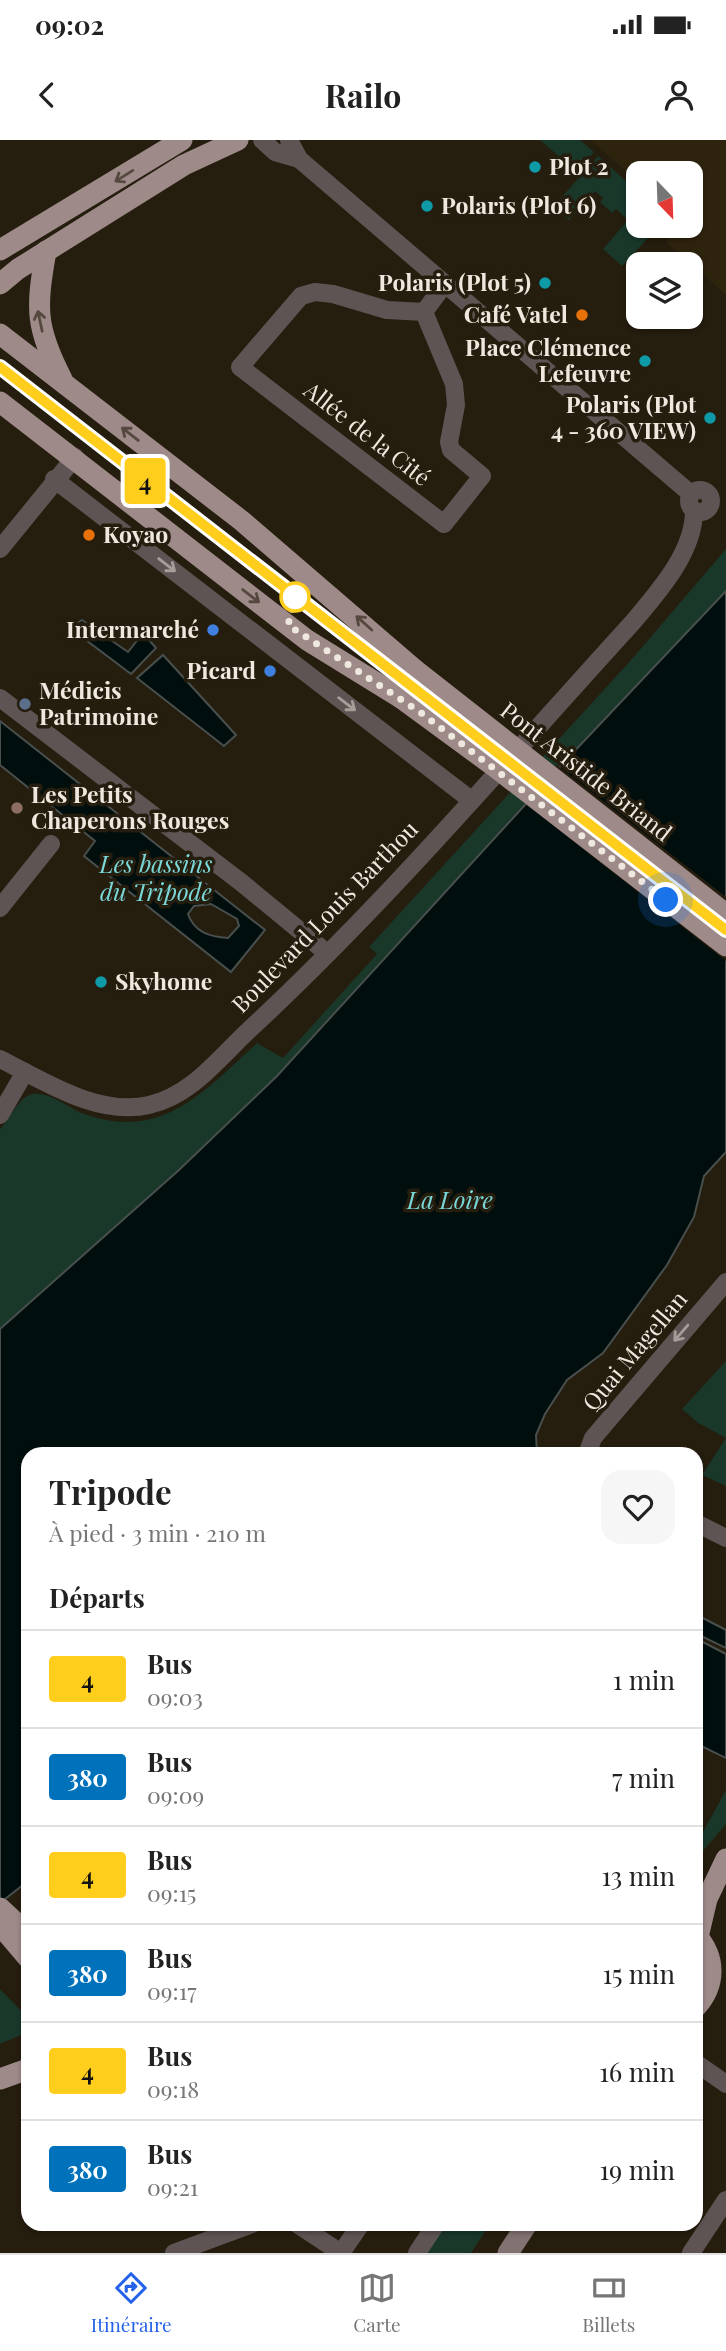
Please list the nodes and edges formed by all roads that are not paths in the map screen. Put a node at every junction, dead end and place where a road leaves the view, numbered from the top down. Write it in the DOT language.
graph roads {
  1 [pos="182,140"];
  2 [pos="238,140"];
  3 [pos="262,140"];
  4 [pos="289,140"];
  5 [pos="299,159"];
  6 [pos="0,250"];
  7 [pos="46,250"];
  8 [pos="0,284"];
  9 [pos="444,285"];
  10 [pos="424,312"];
  11 [pos="0,334"];
  12 [pos="65,384"];
  13 [pos="0,402"];
  14 [pos="75,457"];
  15 [pos="54,479"];
  16 [pos="718,493"];
  17 [pos="692,502"];
  18 [pos="0,549"];
  19 [pos="0,698"];
  20 [pos="471,800"];
  21 [pos="51,844"];
  22 [pos="0,908"];
  23 [pos="726,914"];
  24 [pos="726,946"];
  25 [pos="327,953"];
  26 [pos="0,1059"];
  27 [pos="25,1072"];
  28 [pos="0,1115"];
  29 [pos="726,1282"];
  30 [pos="590,1447"];
  31 [pos="703,1526"];
  32 [pos="726,1538"];
  33 [pos="722,1865"];
  34 [pos="703,1883"];
  35 [pos="703,1919"];
  36 [pos="12,1921"];
  37 [pos="21,1942"];
  38 [pos="703,1943"];
  39 [pos="719,1963"];
  40 [pos="703,1996"];
  41 [pos="703,2068"];
  42 [pos="21,2072"];
  43 [pos="0,2079"];
  44 [pos="726,2084"];
  45 [pos="726,2200"];
  46 [pos="234,2231"];
  47 [pos="308,2231"];
  48 [pos="356,2231"];
  49 [pos="431,2231"];
  50 [pos="522,2231"];
  51 [pos="180,2252"];
  52 [pos="341,2253"];
  53 [pos="417,2253"];
  54 [pos="508,2253"];
  55 [pos="691,2253"];
  1 -- 6 [label="main road, one-way"];
  2 -- 7 [label="main road"];
  3 -- 5 [label="street"];
  4 -- 5 [label="street"];
  5 -- 9 [label="street"];
  7 -- 8 [label="main road"];
  12 -- 7 [label="main road, one-way"];
  9 -- 10 [label="street"];
  9 -- 17 [label="street"];
  10 -- 10 [label="street, Allée de la Cité"];
  11 -- 12 [label="main road, Pont Aristide Briand"];
  23 -- 12 [label="main road, Pont Aristide Briand, one-way, bridge"];
  13 -- 14 [label="main road"];
  14 -- 15 [label="street"];
  14 -- 24 [label="main road, one-way, bridge"];
  15 -- 18 [label="street"];
  15 -- 20 [label="street, one-way"];
  16 -- 17 [label="street"];
  17 -- 20 [label="street, Boulevard Louis Barthou"];
  19 -- 25 [label="street"];
  20 -- 25 [label="street, Boulevard Louis Barthou"];
  21 -- 22 [label="street"];
  25 -- 27 [label="street, Boulevard Louis Barthou"];
  26 -- 27 [label="street"];
  27 -- 28 [label="street"];
  29 -- 30 [label="street, Quai Magellan, one-way"];
  31 -- 32 [label="street"];
  33 -- 34 [label="main road"];
  33 -- 35 [label="main road"];
  36 -- 37 [label="main road"];
  38 -- 39 [label="main road"];
  39 -- 40 [label="main road"];
  41 -- 44 [label="street"];
  42 -- 43 [label="main road"];
  45 -- 55 [label="street"];
  46 -- 51 [label="street"];
  47 -- 52 [label="street"];
  48 -- 52 [label="street"];
  49 -- 53 [label="street"];
  50 -- 54 [label="street"];
}
